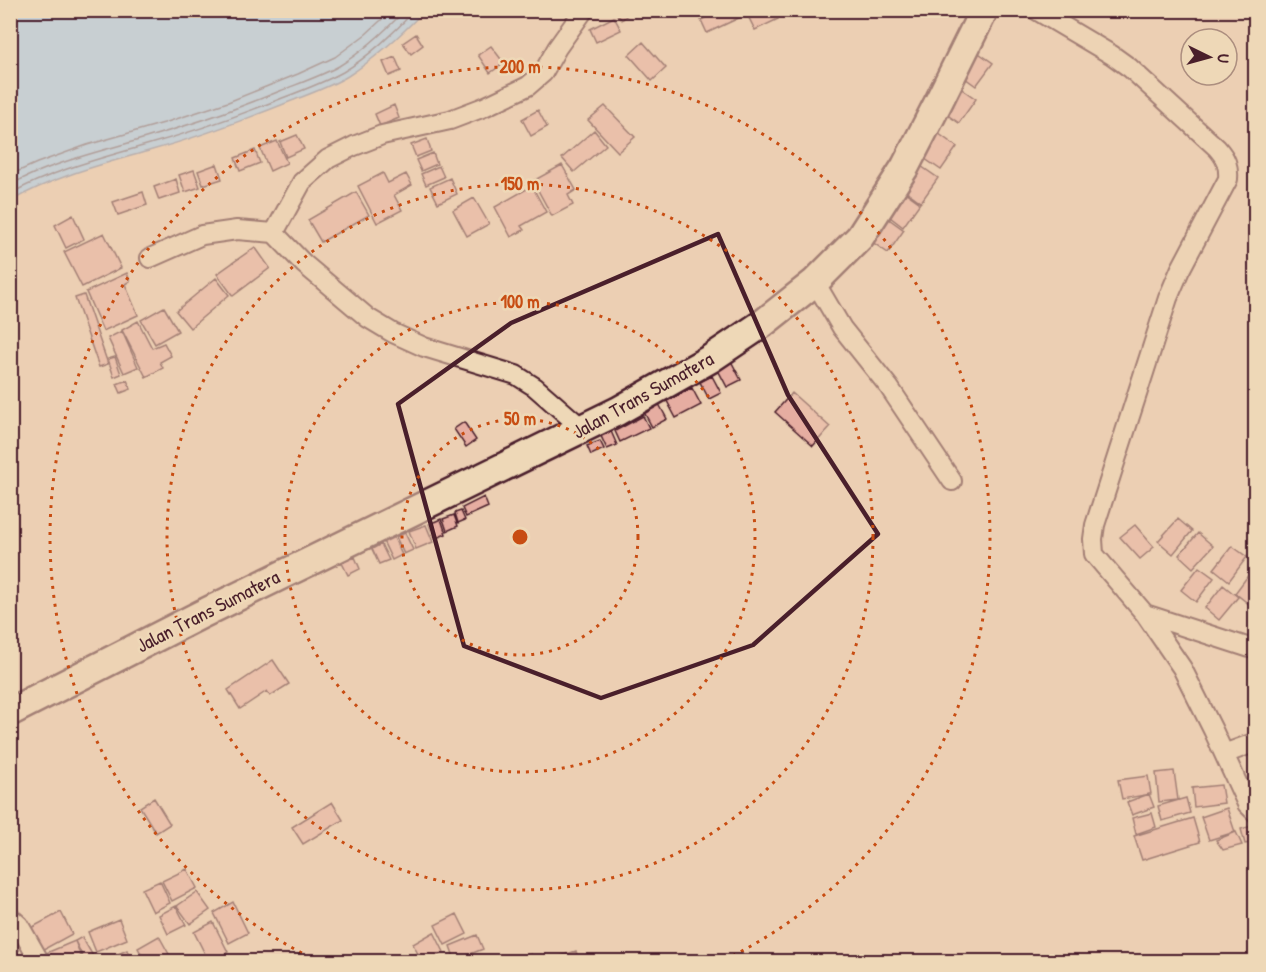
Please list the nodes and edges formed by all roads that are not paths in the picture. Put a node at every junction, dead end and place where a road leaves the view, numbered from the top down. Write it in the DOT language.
graph roads {
  1 [pos="984,10"];
  2 [pos="1036,10"];
  3 [pos="582,12"];
  4 [pos="273,233"];
  5 [pos="150,258"];
  6 [pos="815,282"];
  7 [pos="583,429"];
  8 [pos="952,481"];
  9 [pos="1144,614"];
  10 [pos="1256,650"];
  11 [pos="10,712"];
  12 [pos="1256,742"];
  13 [pos="1224,754"];
  14 [pos="1256,813"];
  15 [pos="10,917"];
  16 [pos="40,962"];
  1 -- 6 [label="highway, Jalan Trans Sumatera"];
  2 -- 9 [label="street"];
  3 -- 4 [label="street"];
  4 -- 5 [label="street"];
  4 -- 7 [label="street"];
  6 -- 7 [label="highway, Jalan Trans Sumatera"];
  6 -- 8 [label="street"];
  7 -- 11 [label="highway, Jalan Trans Sumatera"];
  9 -- 10 [label="street"];
  9 -- 13 [label="street"];
  12 -- 13 [label="street"];
  13 -- 14 [label="street"];
  15 -- 16 [label="street"];
}
